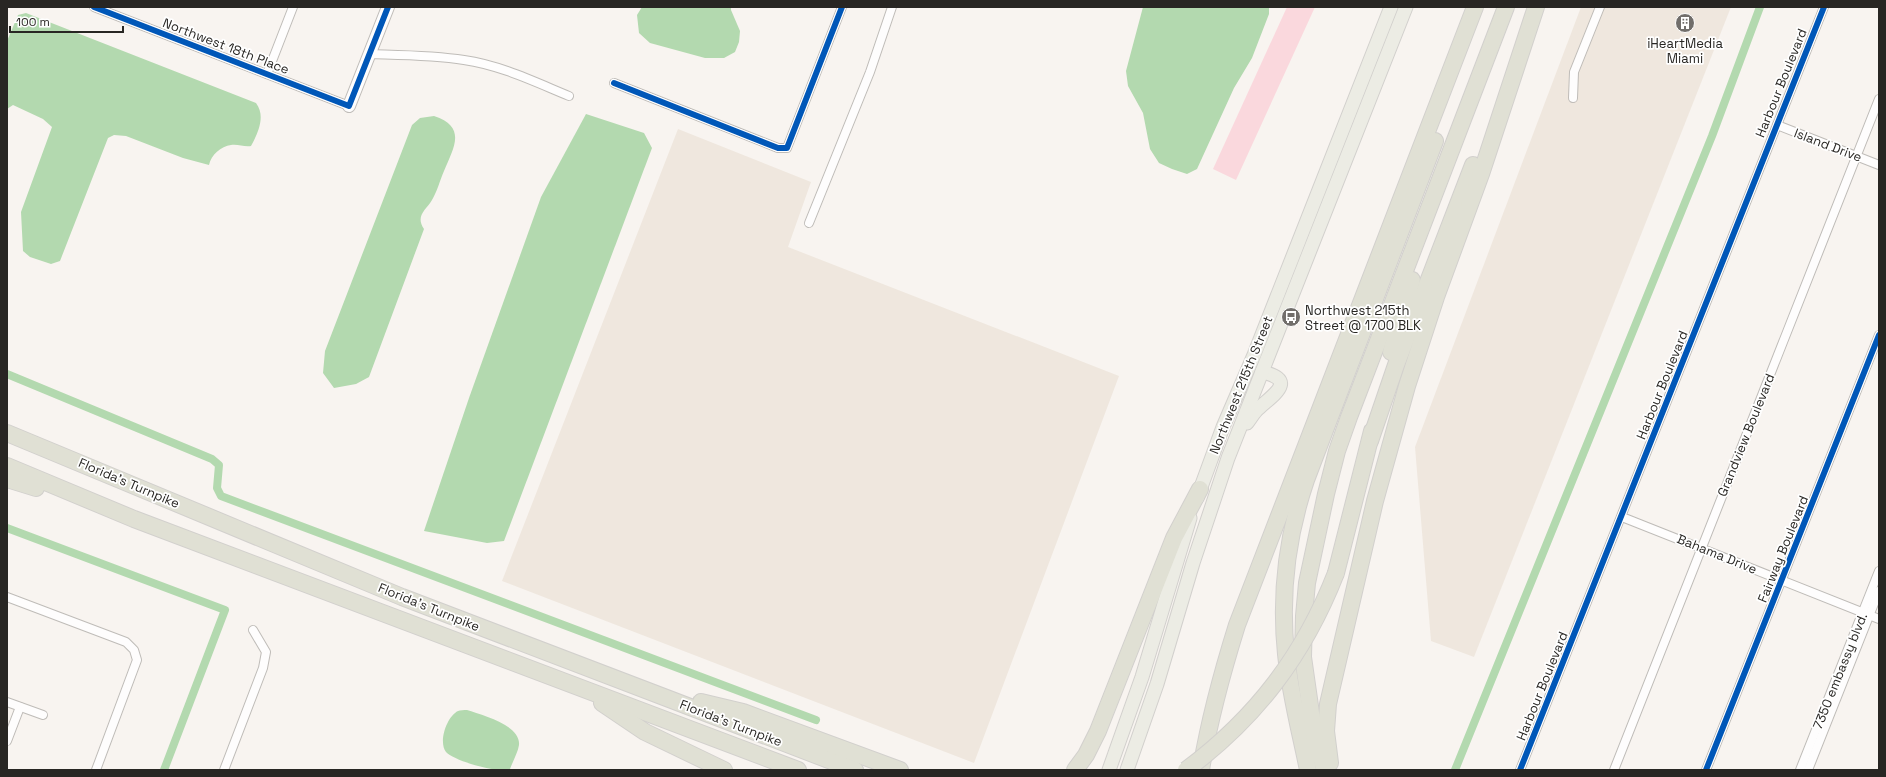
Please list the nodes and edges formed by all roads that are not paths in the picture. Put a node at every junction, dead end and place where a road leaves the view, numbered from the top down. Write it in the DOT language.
graph roads {
  1 [pos="94,7"];
  2 [pos="293,7"];
  3 [pos="388,7"];
  4 [pos="842,7"];
  5 [pos="892,7"];
  6 [pos="1391,7"];
  7 [pos="1406,7"];
  8 [pos="1475,7"];
  9 [pos="1480,7"];
  10 [pos="1506,7"];
  11 [pos="1535,7"];
  12 [pos="1600,7"];
  13 [pos="1824,7"];
  14 [pos="369,54"];
  15 [pos="267,74"];
  16 [pos="614,83"];
  17 [pos="569,96"];
  18 [pos="1573,98"];
  19 [pos="1879,99"];
  20 [pos="349,106"];
  21 [pos="1777,125"];
  22 [pos="1856,156"];
  23 [pos="1879,165"];
  24 [pos="1445,169"];
  25 [pos="809,223"];
  26 [pos="1879,335"];
  27 [pos="1262,372"];
  28 [pos="1239,432"];
  29 [pos="7,433"];
  30 [pos="1370,441"];
  31 [pos="7,466"];
  32 [pos="7,479"];
  33 [pos="1200,489"];
  34 [pos="1622,517"];
  35 [pos="134,519"];
  36 [pos="1702,547"];
  37 [pos="1879,571"];
  38 [pos="1782,580"];
  39 [pos="1879,591"];
  40 [pos="7,597"];
  41 [pos="1866,614"];
  42 [pos="1879,619"];
  43 [pos="253,630"];
  44 [pos="637,687"];
  45 [pos="581,689"];
  46 [pos="7,702"];
  47 [pos="20,707"];
  48 [pos="43,715"];
  49 [pos="7,741"];
  50 [pos="96,770"];
  51 [pos="224,770"];
  52 [pos="724,770"];
  53 [pos="798,770"];
  54 [pos="855,770"];
  55 [pos="900,770"];
  56 [pos="1075,770"];
  57 [pos="1109,770"];
  58 [pos="1127,770"];
  59 [pos="1186,770"];
  60 [pos="1201,770"];
  61 [pos="1308,770"];
  62 [pos="1325,770"];
  63 [pos="1332,770"];
  64 [pos="1520,770"];
  65 [pos="1614,770"];
  66 [pos="1706,770"];
  67 [pos="1800,770"];
  68 [pos="1808,770"];
  1 -- 15 [label="street, Northwest 18th Place"];
  2 -- 15 [label="street"];
  3 -- 14 [label="street"];
  4 -- 16 [label="street"];
  5 -- 25 [label="street"];
  6 -- 33 [label="main road, Northwest 215th Street"];
  7 -- 27 [label="main road, Northwest 215th Street"];
  8 -- 60 [label="highway"];
  9 -- 61 [label="highway"];
  10 -- 24 [label="highway"];
  11 -- 30 [label="highway"];
  11 -- 63 [label="highway"];
  12 -- 18 [label="street"];
  13 -- 21 [label="street, Harbour Boulevard"];
  14 -- 17 [label="street"];
  14 -- 20 [label="street"];
  15 -- 20 [label="street, Northwest 18th Place"];
  19 -- 22 [label="street, Grandview Boulevard"];
  21 -- 22 [label="street, Island Drive"];
  21 -- 34 [label="street, Harbour Boulevard"];
  22 -- 23 [label="street, Island Drive"];
  22 -- 36 [label="street, Grandview Boulevard"];
  24 -- 30 [label="highway"];
  24 -- 62 [label="highway"];
  26 -- 38 [label="street, Fairway Boulevard"];
  27 -- 28 [label="main road, Northwest 215th Street"];
  27 -- 28 [label="main road"];
  28 -- 58 [label="main road, Northwest 215th Street"];
  29 -- 44 [label="highway, Florida's Turnpike"];
  30 -- 59 [label="highway, bridge"];
  31 -- 35 [label="highway, Florida's Turnpike"];
  32 -- 35 [label="highway"];
  33 -- 56 [label="highway"];
  33 -- 57 [label="main road, Northwest 215th Street"];
  34 -- 36 [label="street, Bahama Drive"];
  34 -- 64 [label="street, Harbour Boulevard"];
  35 -- 45 [label="highway, Florida's Turnpike"];
  36 -- 38 [label="street, Bahama Drive"];
  36 -- 65 [label="street, Grandview Boulevard"];
  37 -- 41 [label="street, 7350 embassy blvd."];
  38 -- 41 [label="street, Bahama Drive"];
  38 -- 66 [label="street, Fairway Boulevard"];
  39 -- 41 [label="street"];
  40 -- 50 [label="street"];
  41 -- 42 [label="street, Bahama Drive"];
  41 -- 67 [label="street, 7350 embassy blvd."];
  41 -- 68 [label="street"];
  43 -- 51 [label="street"];
  44 -- 54 [label="highway, Florida's Turnpike"];
  44 -- 55 [label="highway"];
  45 -- 52 [label="highway"];
  45 -- 53 [label="highway, Florida's Turnpike"];
  46 -- 47 [label="street"];
  47 -- 48 [label="street"];
  47 -- 49 [label="street"];
}
